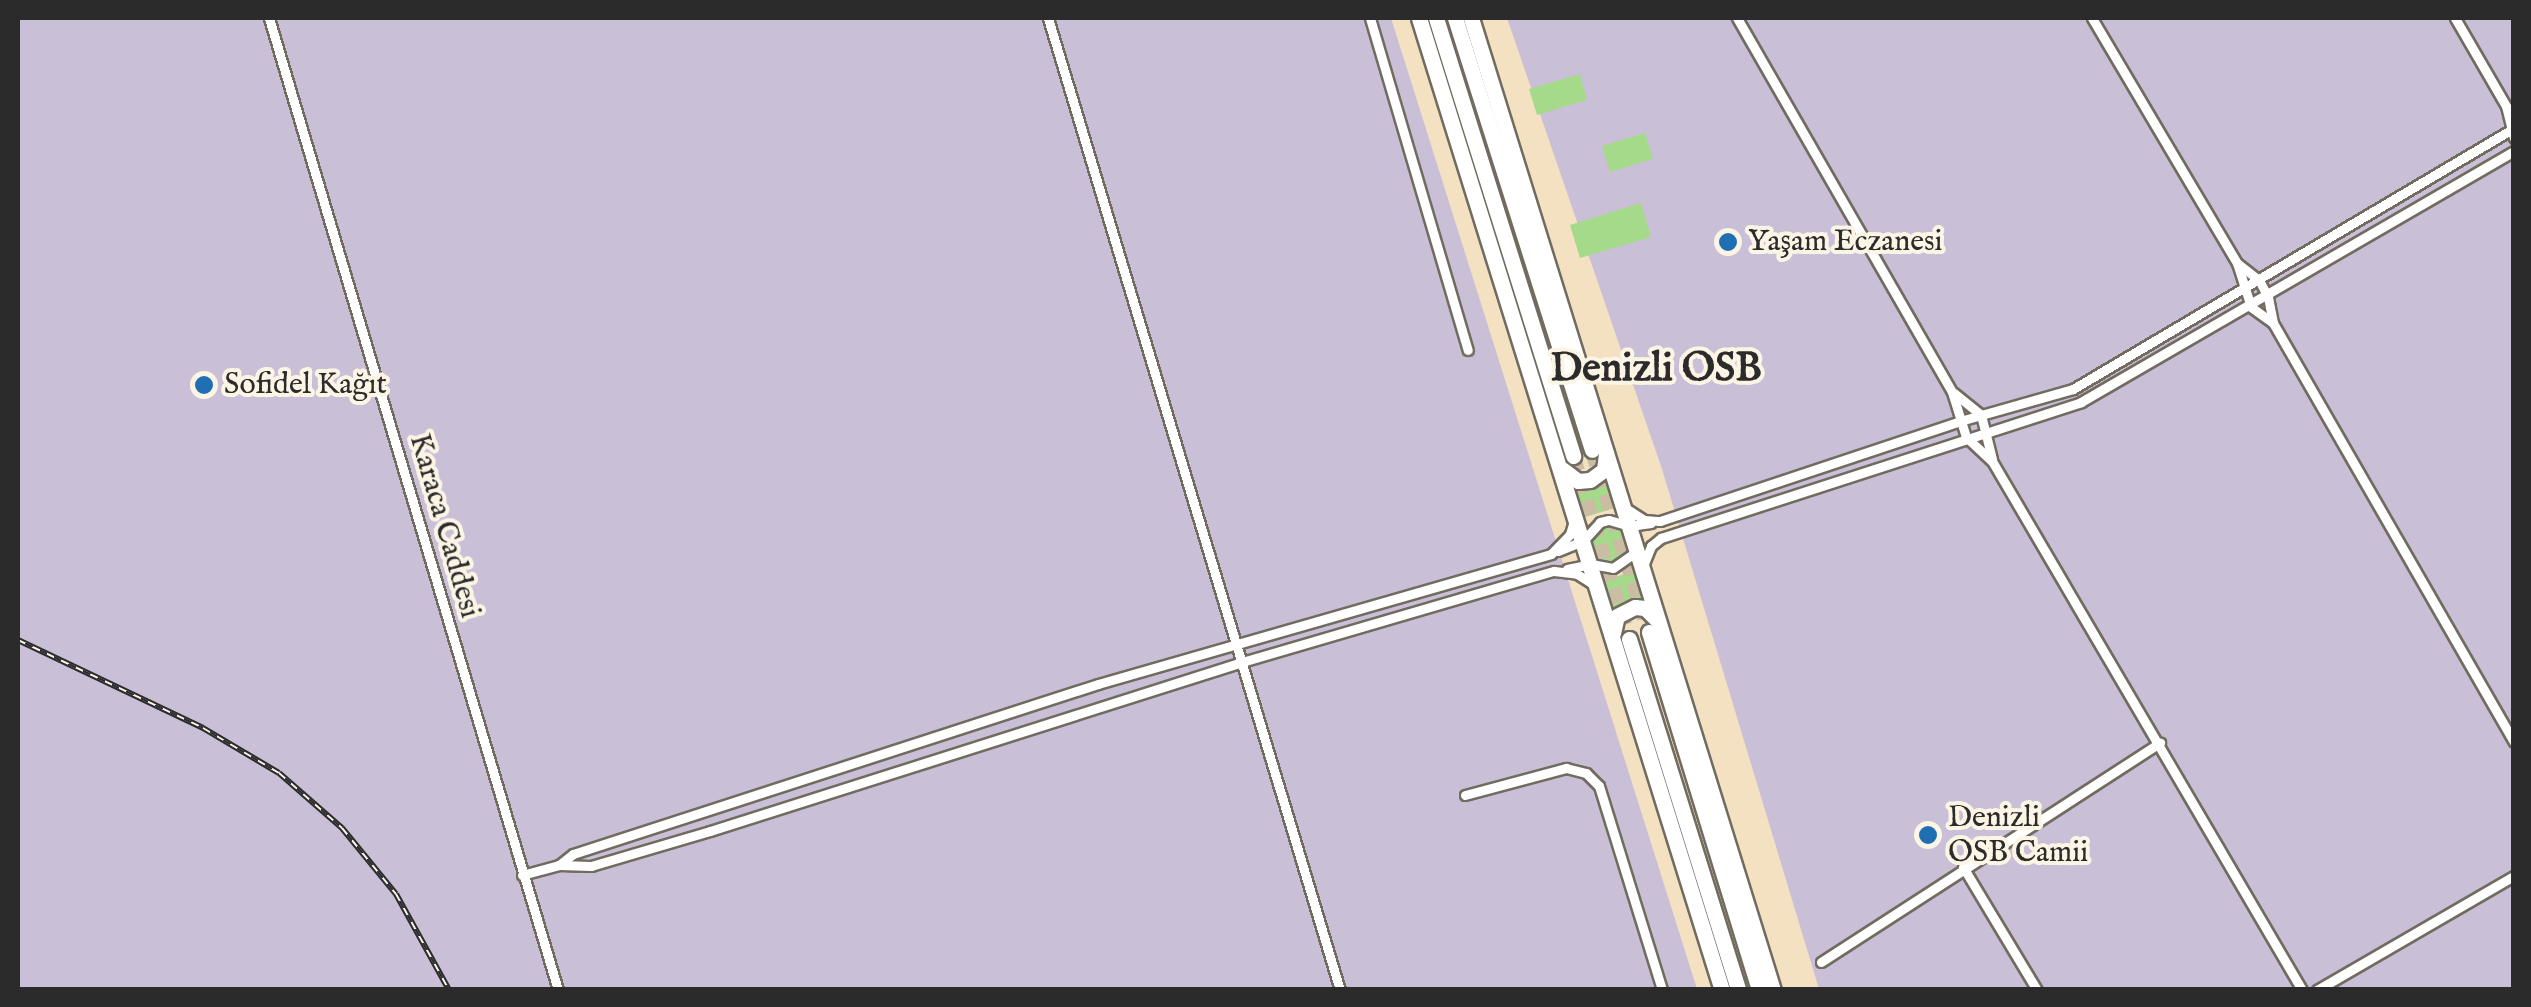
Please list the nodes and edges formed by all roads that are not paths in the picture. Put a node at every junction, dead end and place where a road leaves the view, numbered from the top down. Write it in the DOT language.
graph roads {
  1 [pos="269,18"];
  2 [pos="1048,18"];
  3 [pos="1370,18"];
  4 [pos="1419,18"];
  5 [pos="1436,18"];
  6 [pos="1456,18"];
  7 [pos="1471,18"];
  8 [pos="1737,18"];
  9 [pos="2092,18"];
  10 [pos="2454,18"];
  11 [pos="2510,109"];
  12 [pos="2512,132"];
  13 [pos="2514,151"];
  14 [pos="2237,264"];
  15 [pos="2259,280"];
  16 [pos="2242,290"];
  17 [pos="2268,297"];
  18 [pos="2251,307"];
  19 [pos="2273,323"];
  20 [pos="1468,350"];
  21 [pos="1952,392"];
  22 [pos="1981,415"];
  23 [pos="1960,421"];
  24 [pos="1986,430"];
  25 [pos="1966,437"];
  26 [pos="1599,450"];
  27 [pos="1574,456"];
  28 [pos="1992,461"];
  29 [pos="1559,466"];
  30 [pos="1624,507"];
  31 [pos="1575,516"];
  32 [pos="1660,522"];
  33 [pos="1630,526"];
  34 [pos="1662,538"];
  35 [pos="1582,541"];
  36 [pos="1637,550"];
  37 [pos="1551,554"];
  38 [pos="1590,564"];
  39 [pos="1642,568"];
  40 [pos="1554,571"];
  41 [pos="1598,590"];
  42 [pos="1653,626"];
  43 [pos="1621,638"];
  44 [pos="1237,643"];
  45 [pos="1242,662"];
  46 [pos="2514,742"];
  47 [pos="2160,743"];
  48 [pos="1465,796"];
  49 [pos="559,865"];
  50 [pos="1963,867"];
  51 [pos="522,875"];
  52 [pos="2514,876"];
  53 [pos="1822,962"];
  54 [pos="558,990"];
  55 [pos="1340,990"];
  56 [pos="1662,990"];
  57 [pos="1722,990"];
  58 [pos="1738,990"];
  59 [pos="1759,990"];
  60 [pos="1773,990"];
  61 [pos="2037,990"];
  62 [pos="2302,990"];
  63 [pos="2316,990"];
  1 -- 51 [label="street, Karaca Caddesi"];
  2 -- 44 [label="street"];
  3 -- 20 [label="street"];
  4 -- 29 [label="highway"];
  5 -- 27 [label="highway"];
  6 -- 26 [label="highway"];
  7 -- 26 [label="highway"];
  8 -- 21 [label="street"];
  9 -- 14 [label="street"];
  10 -- 11 [label="street"];
  11 -- 12 [label="street"];
  12 -- 15 [label="street"];
  13 -- 17 [label="street"];
  14 -- 15 [label="street"];
  14 -- 16 [label="street"];
  15 -- 16 [label="street"];
  15 -- 17 [label="street"];
  16 -- 18 [label="street"];
  16 -- 22 [label="street"];
  17 -- 18 [label="street"];
  17 -- 19 [label="street"];
  18 -- 19 [label="street"];
  18 -- 24 [label="street"];
  19 -- 46 [label="street"];
  21 -- 22 [label="street"];
  21 -- 23 [label="street"];
  22 -- 23 [label="street"];
  22 -- 24 [label="street"];
  23 -- 25 [label="street"];
  23 -- 32 [label="street"];
  24 -- 25 [label="street"];
  24 -- 28 [label="street"];
  25 -- 28 [label="street"];
  25 -- 34 [label="street"];
  26 -- 29 [label="highway"];
  26 -- 30 [label="highway"];
  28 -- 47 [label="street"];
  29 -- 31 [label="highway"];
  30 -- 32 [label="street"];
  30 -- 33 [label="highway"];
  31 -- 35 [label="highway"];
  31 -- 37 [label="street"];
  32 -- 33 [label="street"];
  33 -- 35 [label="street"];
  33 -- 36 [label="highway"];
  34 -- 36 [label="street"];
  34 -- 39 [label="street"];
  35 -- 37 [label="street"];
  35 -- 38 [label="highway"];
  36 -- 38 [label="street"];
  36 -- 39 [label="highway"];
  37 -- 44 [label="street"];
  38 -- 40 [label="street"];
  38 -- 41 [label="highway"];
  39 -- 42 [label="highway"];
  40 -- 41 [label="street"];
  40 -- 45 [label="street"];
  41 -- 43 [label="highway"];
  42 -- 43 [label="highway"];
  42 -- 59 [label="highway"];
  42 -- 60 [label="highway"];
  43 -- 57 [label="highway"];
  43 -- 58 [label="highway"];
  44 -- 45 [label="street"];
  44 -- 49 [label="street"];
  45 -- 49 [label="street"];
  45 -- 55 [label="street"];
  47 -- 50 [label="street"];
  47 -- 62 [label="street"];
  48 -- 56 [label="street"];
  49 -- 51 [label="street"];
  50 -- 53 [label="street"];
  50 -- 61 [label="street"];
  51 -- 54 [label="street, Karaca Caddesi"];
  52 -- 63 [label="street"];
}
